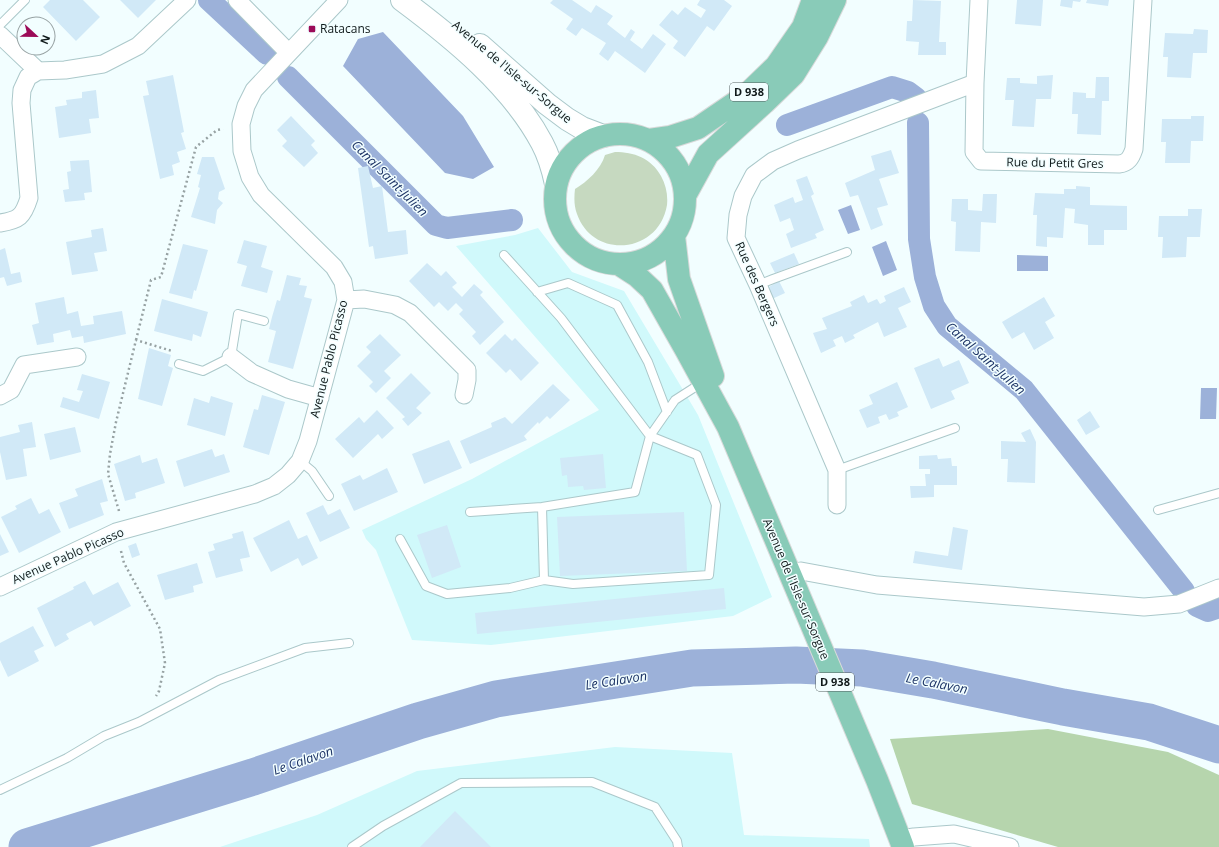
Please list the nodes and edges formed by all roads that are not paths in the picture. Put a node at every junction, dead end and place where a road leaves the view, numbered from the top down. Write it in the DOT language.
graph roads {
  1 [pos="25,0"];
  2 [pos="187,0"];
  3 [pos="237,0"];
  4 [pos="339,0"];
  5 [pos="402,0"];
  6 [pos="426,0"];
  7 [pos="814,0"];
  8 [pos="835,0"];
  9 [pos="979,0"];
  10 [pos="1142,0"];
  11 [pos="0,25"];
  12 [pos="0,35"];
  13 [pos="289,53"];
  14 [pos="38,71"];
  15 [pos="975,82"];
  16 [pos="603,136"];
  17 [pos="649,140"];
  18 [pos="556,184"];
  19 [pos="686,194"];
  20 [pos="0,223"];
  21 [pos="674,236"];
  22 [pos="847,252"];
  23 [pos="504,255"];
  24 [pos="620,265"];
  25 [pos="758,285"];
  26 [pos="537,292"];
  27 [pos="346,300"];
  28 [pos="264,321"];
  29 [pos="77,357"];
  30 [pos="231,357"];
  31 [pos="179,364"];
  32 [pos="703,382"];
  33 [pos="464,395"];
  34 [pos="0,396"];
  35 [pos="320,398"];
  36 [pos="667,412"];
  37 [pos="728,427"];
  38 [pos="955,428"];
  39 [pos="650,436"];
  40 [pos="300,461"];
  41 [pos="837,470"];
  42 [pos="1219,493"];
  43 [pos="329,496"];
  44 [pos="837,504"];
  45 [pos="542,507"];
  46 [pos="1158,510"];
  47 [pos="470,512"];
  48 [pos="400,539"];
  49 [pos="791,578"];
  50 [pos="544,580"];
  51 [pos="0,587"];
  52 [pos="1219,588"];
  53 [pos="349,642"];
  54 [pos="0,790"];
  55 [pos="903,844"];
  56 [pos="992,844"];
  57 [pos="352,847"];
  58 [pos="678,847"];
  59 [pos="1010,847"];
  1 -- 11 [label="lane"];
  2 -- 14 [label="street"];
  3 -- 13 [label="street"];
  4 -- 13 [label="street, Avenue Pablo Picasso"];
  5 -- 18 [label="main road, Avenue de l'Isle-sur-Sorgue"];
  6 -- 16 [label="main road, Avenue de l'Isle-sur-Sorgue"];
  7 -- 17 [label="main road, D 938"];
  8 -- 19 [label="main road, D 938"];
  9 -- 15 [label="street, Rue du Petit Gres"];
  10 -- 15 [label="street, Rue du Petit Gres"];
  12 -- 14 [label="street"];
  13 -- 27 [label="street, Avenue Pablo Picasso"];
  14 -- 20 [label="street"];
  15 -- 25 [label="street, Rue des Bergers"];
  16 -- 17 [label="main road, D 938"];
  16 -- 18 [label="main road, D 938"];
  17 -- 19 [label="main road, D 938"];
  18 -- 24 [label="main road, D 938"];
  19 -- 21 [label="main road, D 938"];
  21 -- 24 [label="main road, D 938"];
  21 -- 37 [label="main road, Avenue de l'Isle-sur-Sorgue / D 938"];
  22 -- 25 [label="lane"];
  23 -- 26 [label="lane"];
  24 -- 32 [label="main road, Avenue de l'Isle-sur-Sorgue / D 938"];
  25 -- 41 [label="street, Rue des Bergers"];
  26 -- 36 [label="lane"];
  26 -- 39 [label="lane"];
  27 -- 33 [label="street"];
  27 -- 35 [label="street, Avenue Pablo Picasso"];
  28 -- 30 [label="lane"];
  29 -- 34 [label="street"];
  30 -- 31 [label="lane"];
  30 -- 35 [label="street"];
  32 -- 36 [label="lane"];
  32 -- 37 [label="main road, Avenue de l'Isle-sur-Sorgue / D 938"];
  35 -- 40 [label="street, Avenue Pablo Picasso"];
  36 -- 39 [label="lane"];
  37 -- 49 [label="main road, Avenue de l'Isle-sur-Sorgue / D 938"];
  38 -- 41 [label="lane"];
  39 -- 45 [label="lane"];
  39 -- 50 [label="lane"];
  40 -- 43 [label="lane"];
  40 -- 51 [label="street, Avenue Pablo Picasso"];
  41 -- 44 [label="street, Rue des Bergers"];
  42 -- 46 [label="lane"];
  45 -- 47 [label="lane"];
  45 -- 50 [label="lane"];
  48 -- 50 [label="lane"];
  49 -- 52 [label="street"];
  49 -- 55 [label="main road, Avenue de l'Isle-sur-Sorgue / D 938"];
  53 -- 54 [label="lane"];
  55 -- 56 [label="street"];
  56 -- 59 [label="street"];
  57 -- 58 [label="lane"];
}
